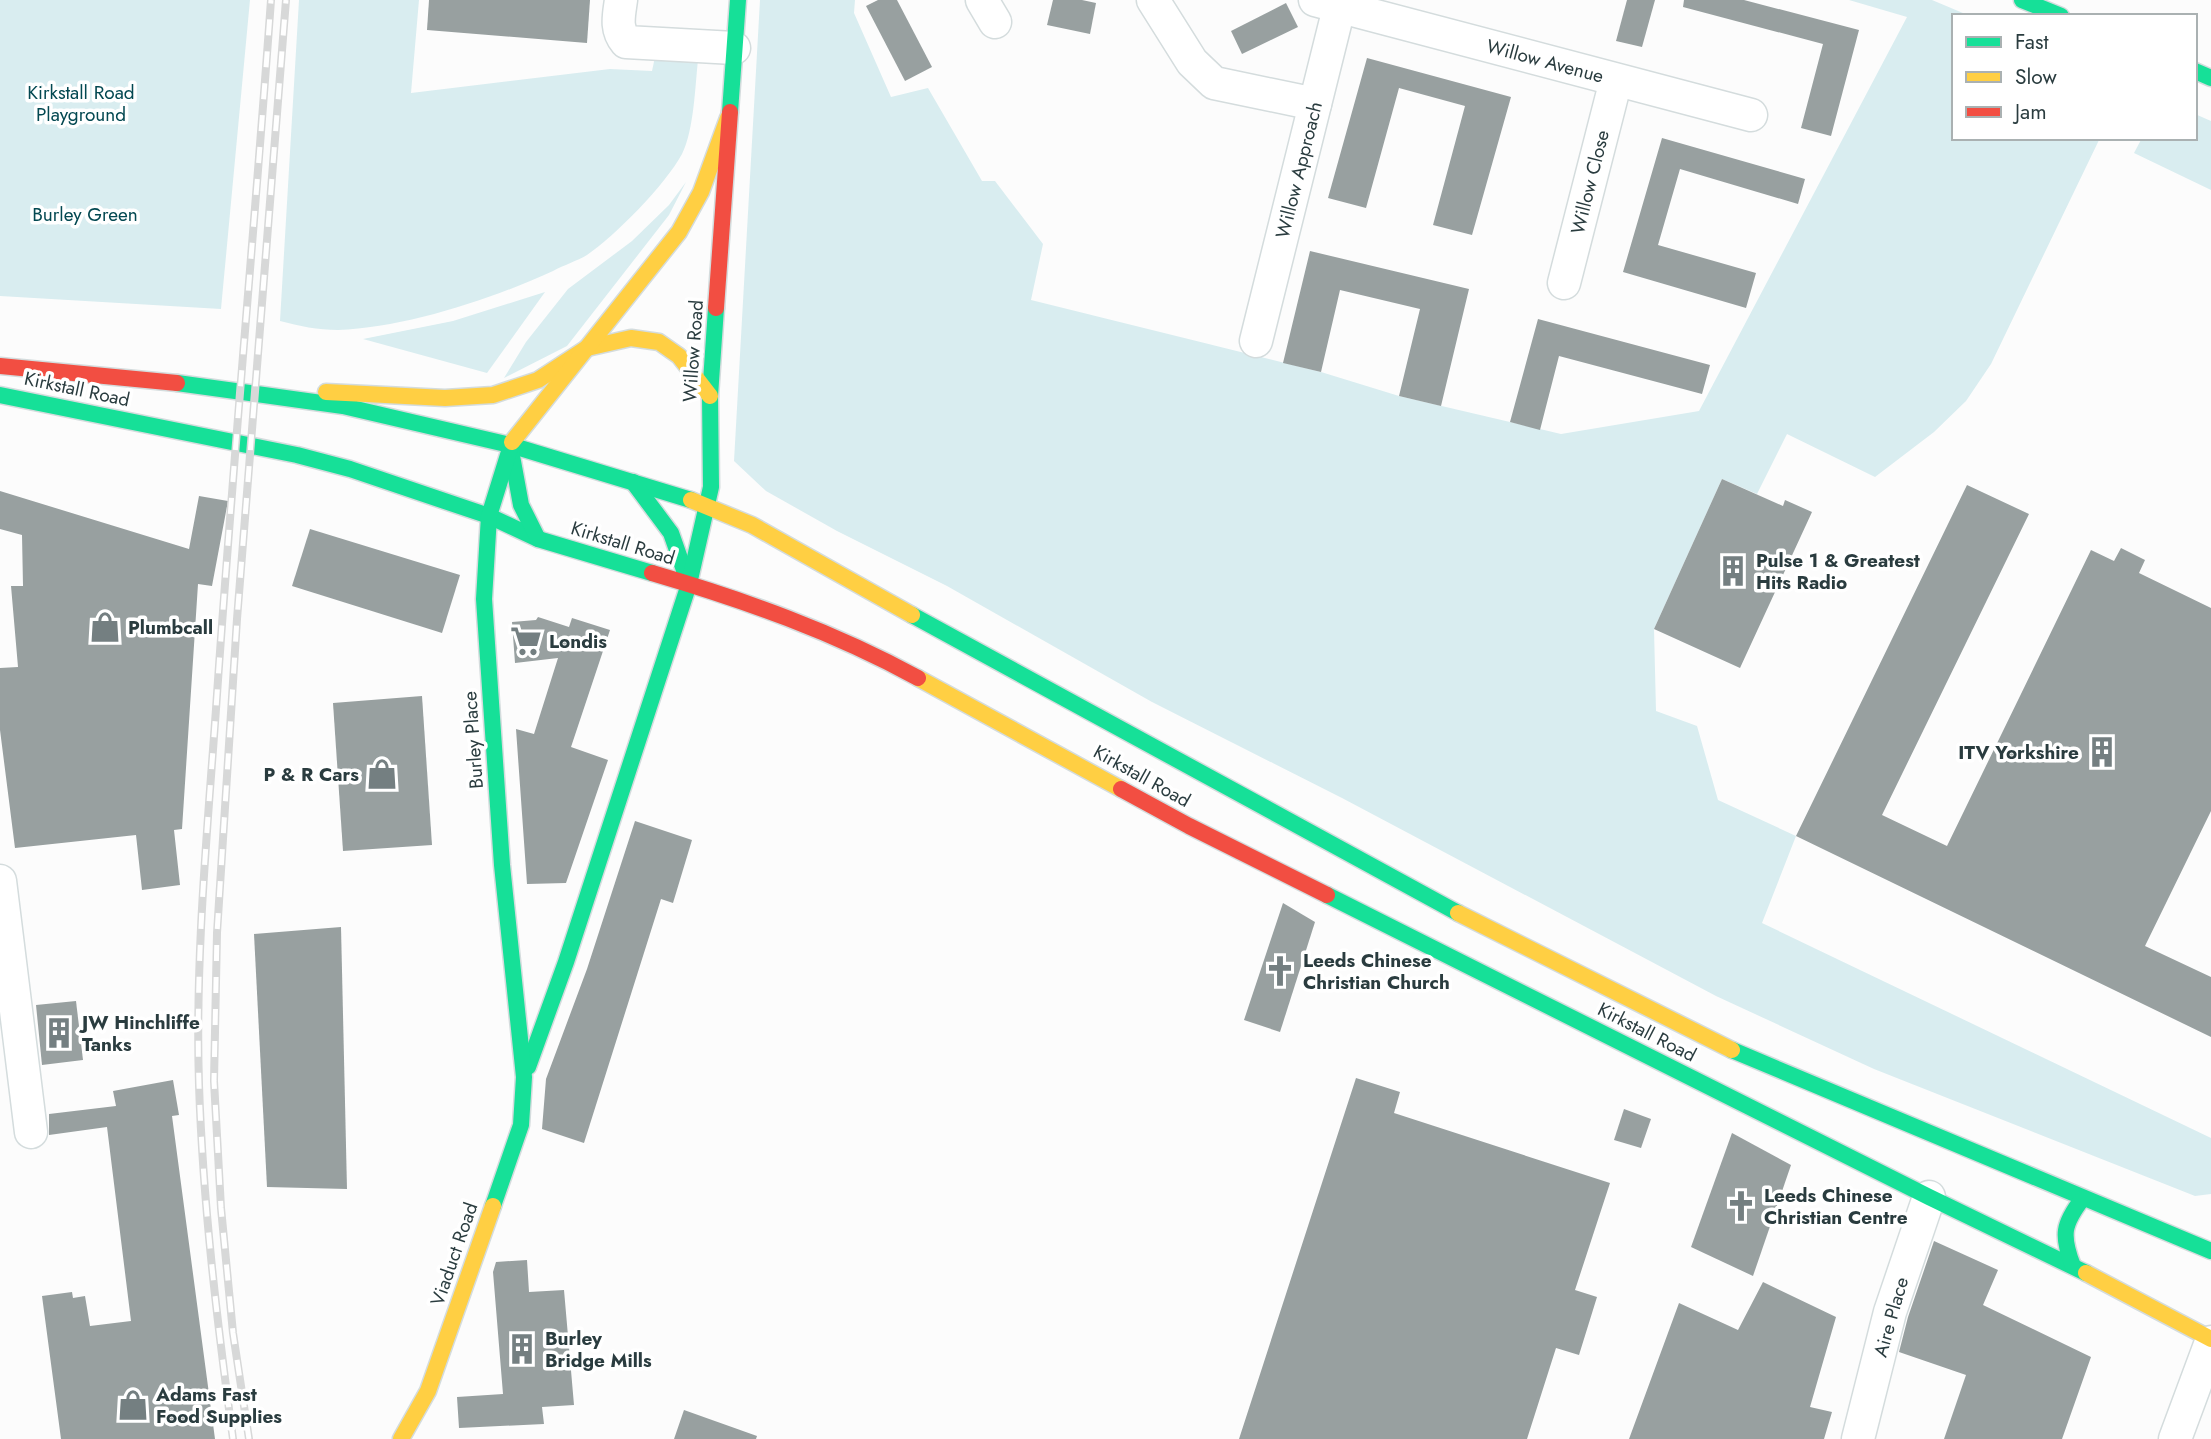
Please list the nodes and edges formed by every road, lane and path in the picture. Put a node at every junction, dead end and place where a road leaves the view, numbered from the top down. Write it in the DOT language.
graph roads {
  1 [pos="621,0"];
  2 [pos="738,0"];
  3 [pos="1153,0"];
  4 [pos="2022,0"];
  5 [pos="1332,2"];
  6 [pos="2055,14"];
  7 [pos="734,48"];
  8 [pos="1616,80"];
  9 [pos="1315,104"];
  10 [pos="1751,115"];
  11 [pos="728,118"];
  12 [pos="1564,283"];
  13 [pos="1256,341"];
  14 [pos="587,348"];
  15 [pos="0,366"];
  16 [pos="213,386"];
  17 [pos="0,395"];
  18 [pos="710,396"];
  19 [pos="510,445"];
  20 [pos="632,482"];
  21 [pos="706,505"];
  22 [pos="489,516"];
  23 [pos="538,539"];
  24 [pos="689,584"];
  25 [pos="0,881"];
  26 [pos="512,961"];
  27 [pos="566,962"];
  28 [pos="524,1077"];
  29 [pos="31,1132"];
  30 [pos="1929,1197"];
  31 [pos="2083,1198"];
  32 [pos="2211,1250"];
  33 [pos="2073,1266"];
  34 [pos="2211,1340"];
  35 [pos="401,1439"];
  36 [pos="1858,1439"];
  37 [pos="2175,1439"];
  1 -- 7 [label="street"];
  2 -- 7 [label="main road, Willow Road"];
  3 -- 9 [label="street"];
  4 -- 6 [label="main road"];
  5 -- 8 [label="street, Willow Avenue"];
  5 -- 9 [label="street, Willow Approach"];
  7 -- 11 [label="main road, Willow Road"];
  8 -- 10 [label="street, Willow Avenue"];
  8 -- 12 [label="street, Willow Close"];
  9 -- 13 [label="street, Willow Approach"];
  11 -- 14 [label="main road, Willow Road"];
  11 -- 18 [label="main road, Willow Road"];
  14 -- 16 [label="main road"];
  14 -- 18 [label="main road"];
  14 -- 19 [label="main road, Willow Road"];
  15 -- 16 [label="main road, Kirkstall Road"];
  16 -- 19 [label="main road, Kirkstall Road"];
  17 -- 22 [label="main road, Kirkstall Road"];
  18 -- 21 [label="main road, Willow Road"];
  19 -- 20 [label="main road, Kirkstall Road"];
  19 -- 22 [label="main road, Burley Place"];
  19 -- 23 [label="main road"];
  20 -- 21 [label="main road, Kirkstall Road"];
  20 -- 24 [label="main road"];
  21 -- 24 [label="main road, Willow Road"];
  21 -- 31 [label="main road, Kirkstall Road"];
  22 -- 23 [label="main road, Kirkstall Road"];
  22 -- 26 [label="main road, Burley Place"];
  23 -- 24 [label="main road, Kirkstall Road"];
  24 -- 27 [label="main road"];
  24 -- 30 [label="main road, Kirkstall Road"];
  25 -- 29 [label="street"];
  26 -- 27 [label="main road"];
  26 -- 28 [label="main road, Burley Place"];
  27 -- 28 [label="main road"];
  28 -- 35 [label="main road, Viaduct Road"];
  30 -- 33 [label="main road, Kirkstall Road"];
  30 -- 36 [label="street, Aire Place"];
  31 -- 32 [label="main road, Kirkstall Road"];
  31 -- 33 [label="main road"];
  33 -- 34 [label="main road, Kirkstall Road"];
  34 -- 37 [label="street"];
}
